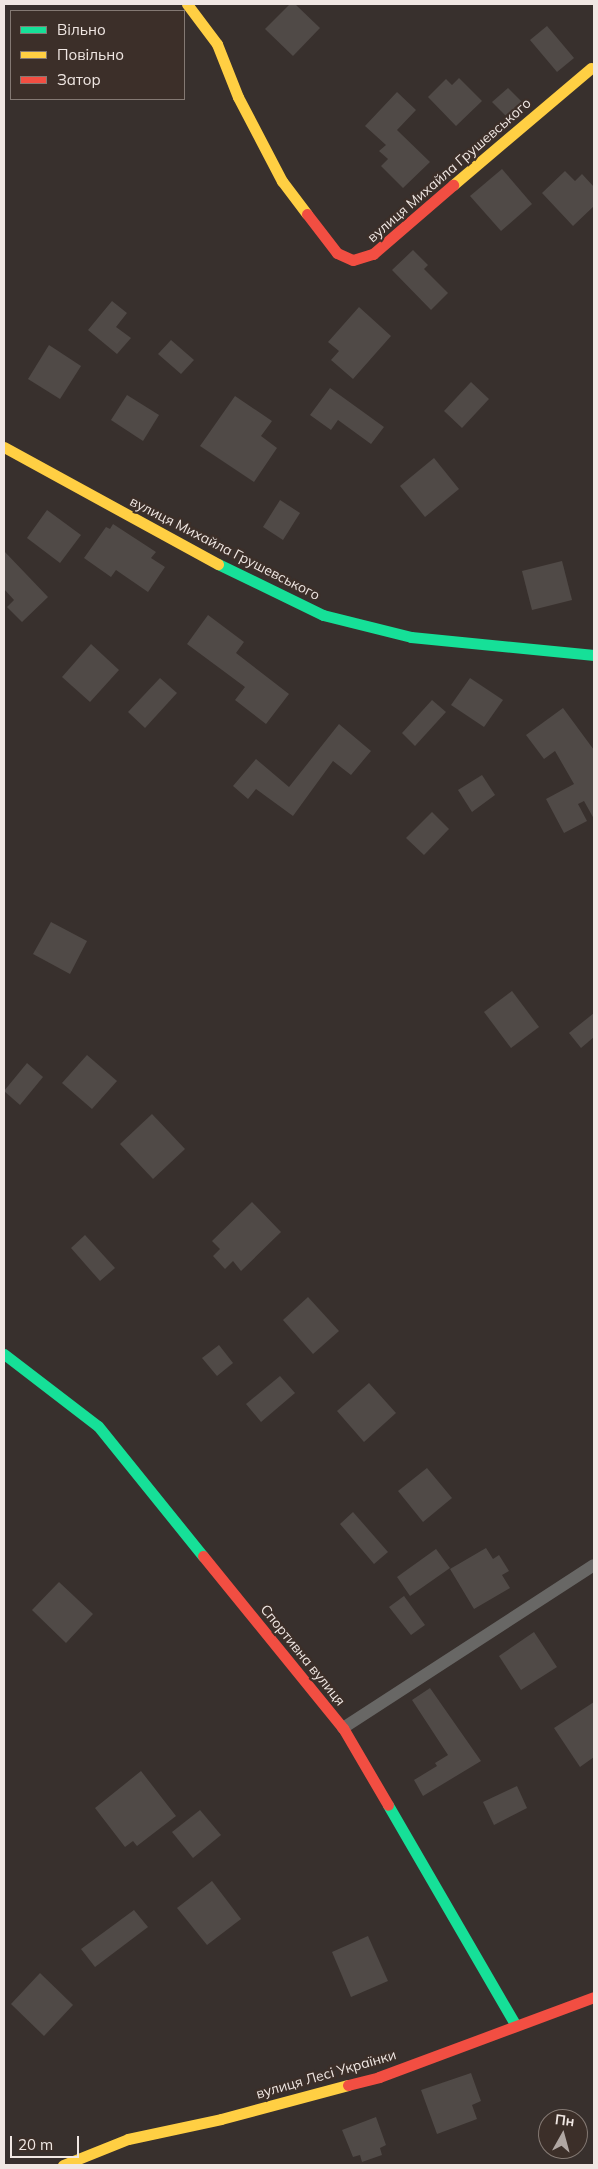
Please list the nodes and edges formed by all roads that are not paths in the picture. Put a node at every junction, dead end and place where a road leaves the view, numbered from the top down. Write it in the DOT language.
graph roads {
  1 [pos="187,4"];
  2 [pos="591,68"];
  3 [pos="4,448"];
  4 [pos="594,655"];
  5 [pos="4,1354"];
  6 [pos="594,1565"];
  7 [pos="342,1728"];
  8 [pos="594,1997"];
  9 [pos="516,2026"];
  10 [pos="63,2165"];
  1 -- 2 [label="street, вулиця Михайла Грушевського"];
  3 -- 4 [label="street, вулиця Михайла Грушевського"];
  5 -- 7 [label="street, Спортивна вулиця"];
  6 -- 7 [label="lane"];
  7 -- 9 [label="street, Спортивна вулиця"];
  8 -- 9 [label="street, вулиця Лесі Українки"];
  9 -- 10 [label="street, вулиця Лесі Українки"];
}
